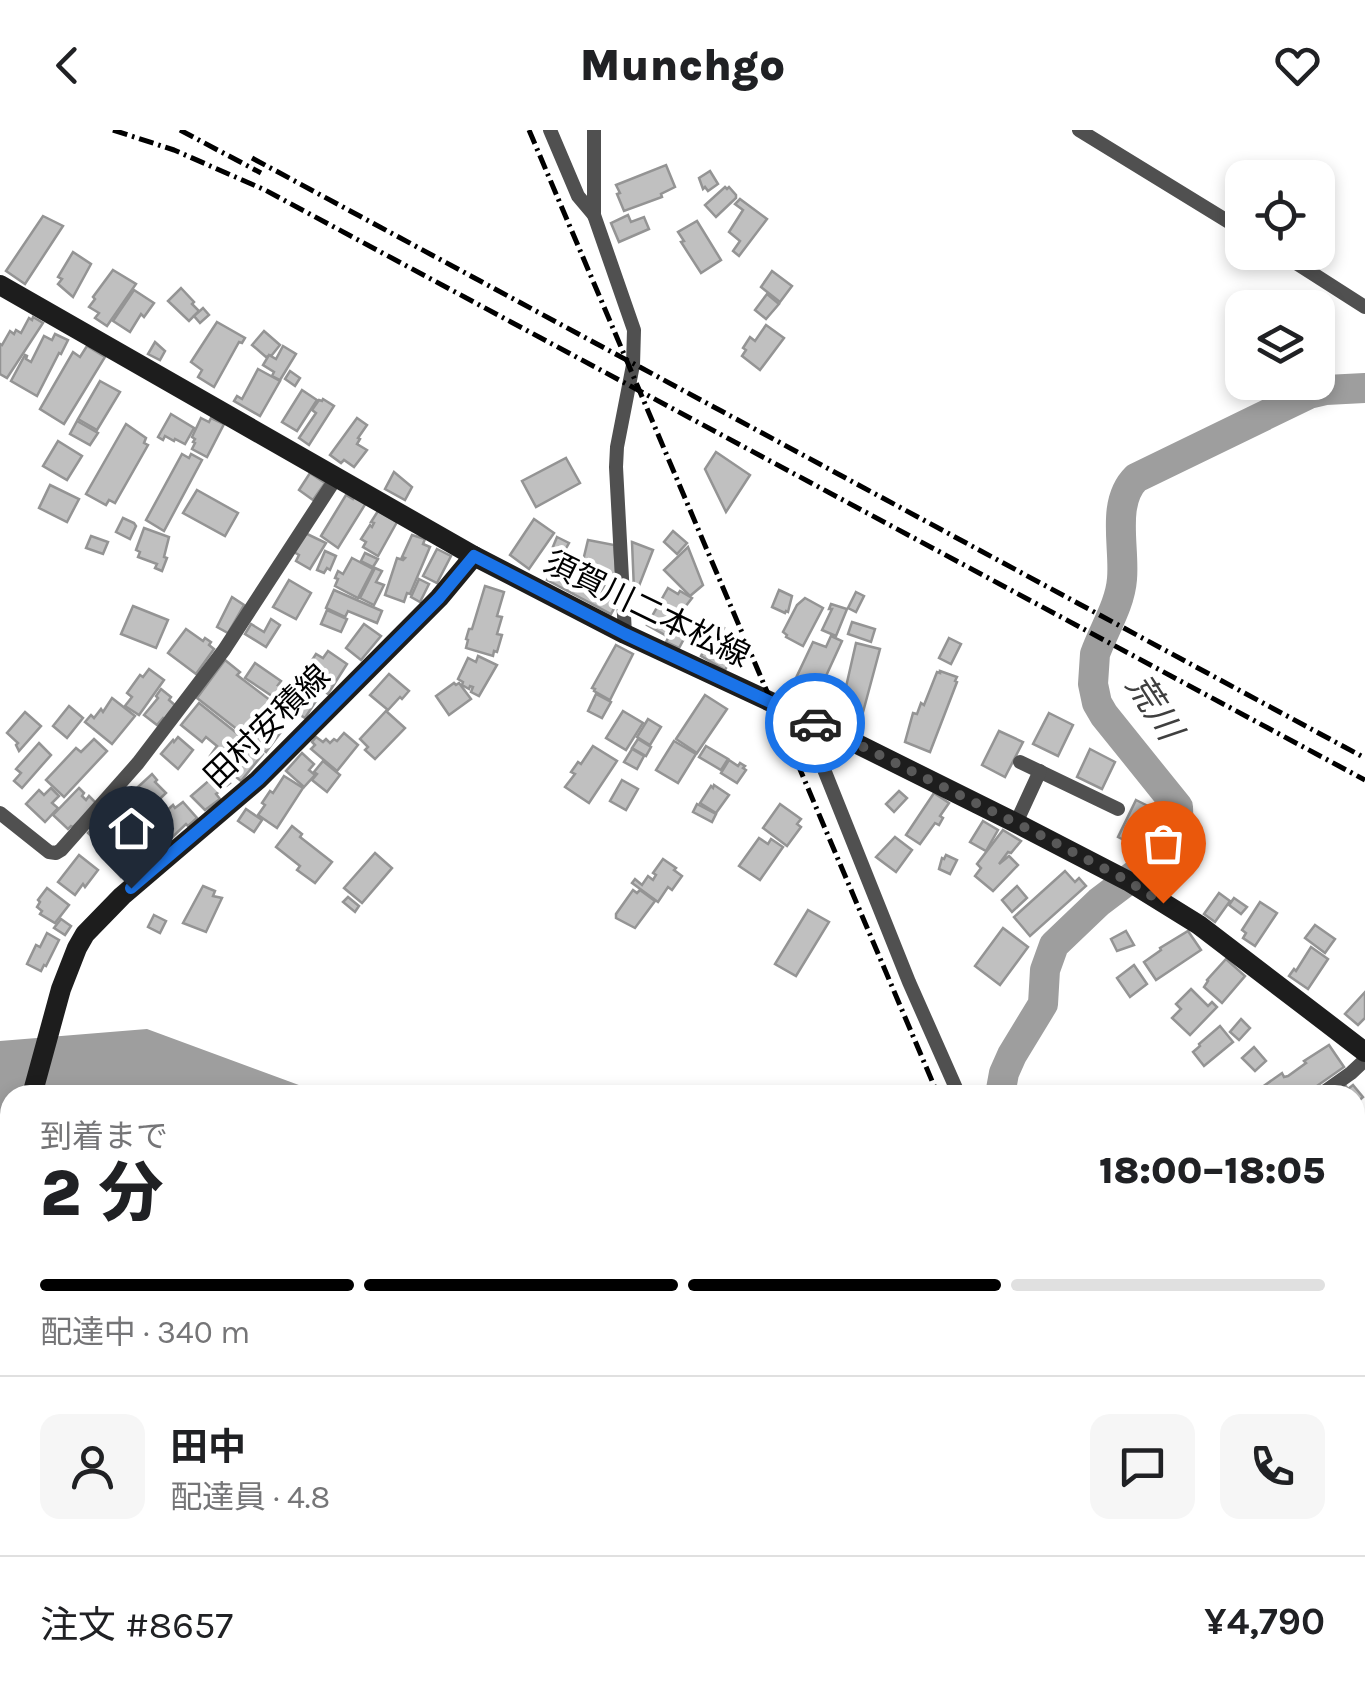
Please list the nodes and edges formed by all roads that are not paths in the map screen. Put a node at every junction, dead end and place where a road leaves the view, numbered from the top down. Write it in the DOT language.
graph roads {
  1 [pos="550,130"];
  2 [pos="594,130"];
  3 [pos="1079,130"];
  4 [pos="594,214"];
  5 [pos="1225,220"];
  6 [pos="1307,270"];
  7 [pos="0,285"];
  8 [pos="1365,307"];
  9 [pos="336,478"];
  10 [pos="474,556"];
  11 [pos="625,634"];
  12 [pos="803,717"];
  13 [pos="1020,762"];
  14 [pos="1040,771"];
  15 [pos="1118,809"];
  16 [pos="0,813"];
  17 [pos="1016,823"];
  18 [pos="1362,1046"];
  19 [pos="35,1085"];
  20 [pos="955,1085"];
  21 [pos="1334,1085"];
  1 -- 4 [label="street"];
  2 -- 4 [label="street"];
  3 -- 5 [label="street"];
  4 -- 11 [label="street"];
  6 -- 8 [label="street"];
  7 -- 9 [label="main road, 須賀川二本松線"];
  9 -- 10 [label="main road, 須賀川二本松線"];
  9 -- 16 [label="street"];
  10 -- 11 [label="main road, 須賀川二本松線"];
  10 -- 19 [label="main road, 田村安積線"];
  11 -- 12 [label="main road, 須賀川二本松線"];
  12 -- 17 [label="main road, 須賀川二本松線"];
  12 -- 20 [label="street"];
  13 -- 14 [label="street"];
  14 -- 15 [label="street"];
  14 -- 17 [label="street"];
  17 -- 18 [label="main road, 須賀川二本松線"];
  18 -- 21 [label="street"];
}
